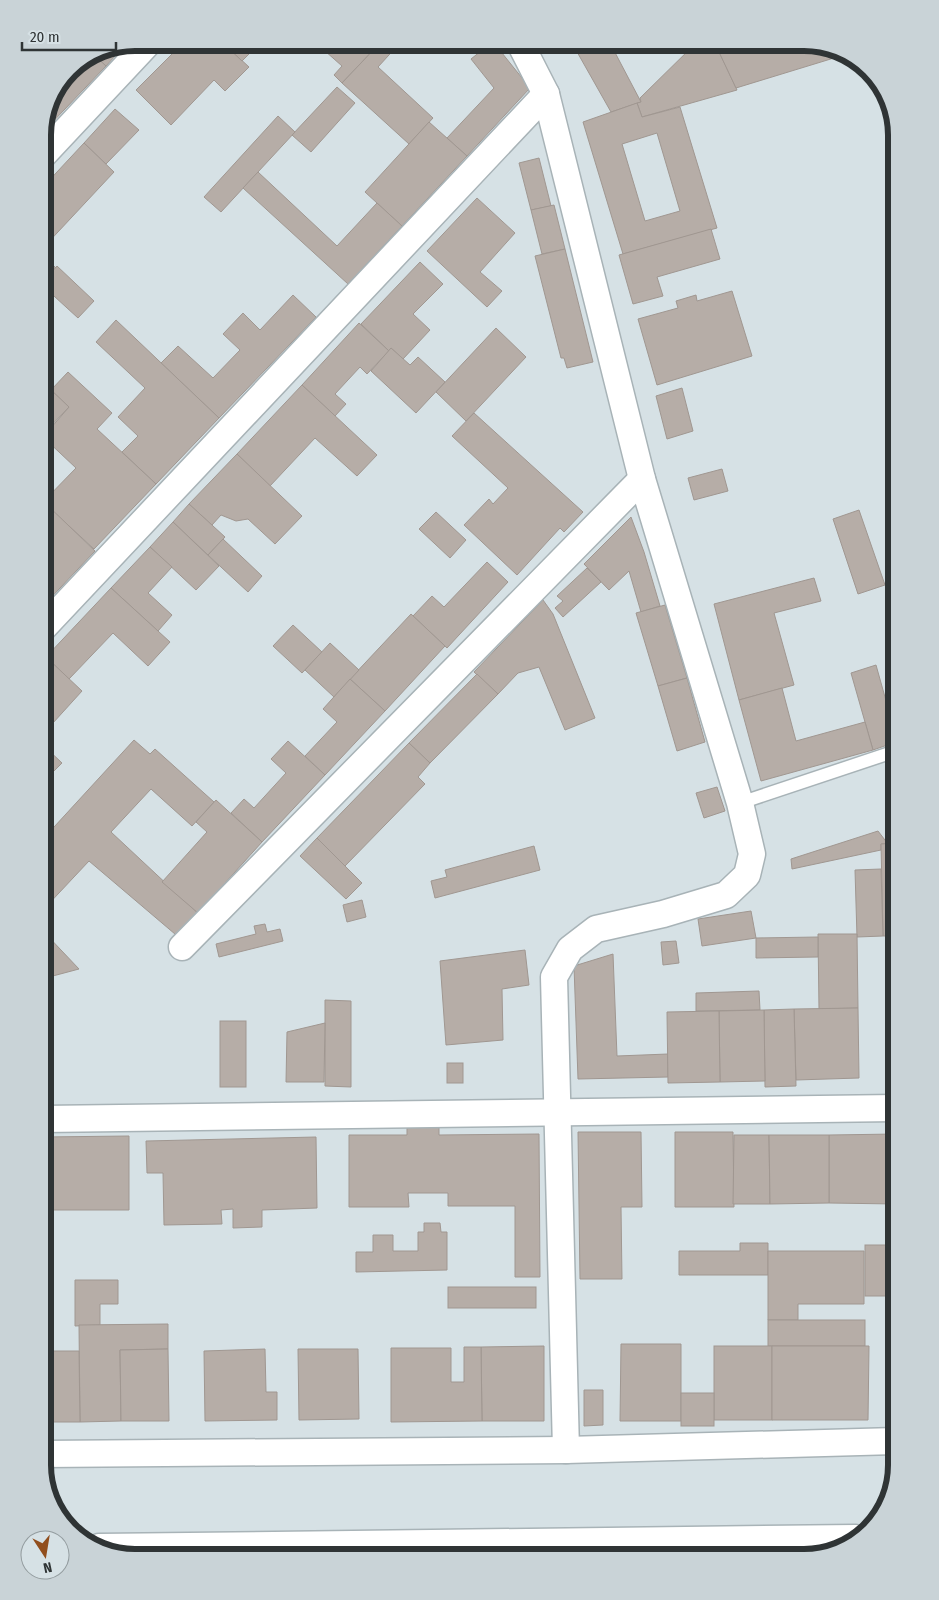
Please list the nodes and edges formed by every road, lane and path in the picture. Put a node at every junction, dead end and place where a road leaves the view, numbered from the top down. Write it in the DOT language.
graph roads {
  1 [pos="140,51"];
  2 [pos="524,51"];
  3 [pos="546,94"];
  4 [pos="51,146"];
  5 [pos="642,478"];
  6 [pos="51,620"];
  7 [pos="888,755"];
  8 [pos="740,803"];
  9 [pos="182,947"];
  10 [pos="888,1108"];
  11 [pos="559,1114"];
  12 [pos="51,1119"];
  13 [pos="888,1441"];
  14 [pos="566,1450"];
  15 [pos="51,1454"];
  16 [pos="845,1538"];
  17 [pos="118,1547"];
  1 -- 4 [label="street"];
  2 -- 3 [label="street"];
  3 -- 5 [label="street"];
  3 -- 6 [label="street"];
  5 -- 8 [label="street"];
  5 -- 9 [label="street"];
  7 -- 8 [label="lane"];
  8 -- 11 [label="street"];
  10 -- 11 [label="street"];
  11 -- 12 [label="street"];
  11 -- 14 [label="street"];
  13 -- 14 [label="street"];
  14 -- 15 [label="street"];
  16 -- 17 [label="street"];
}
